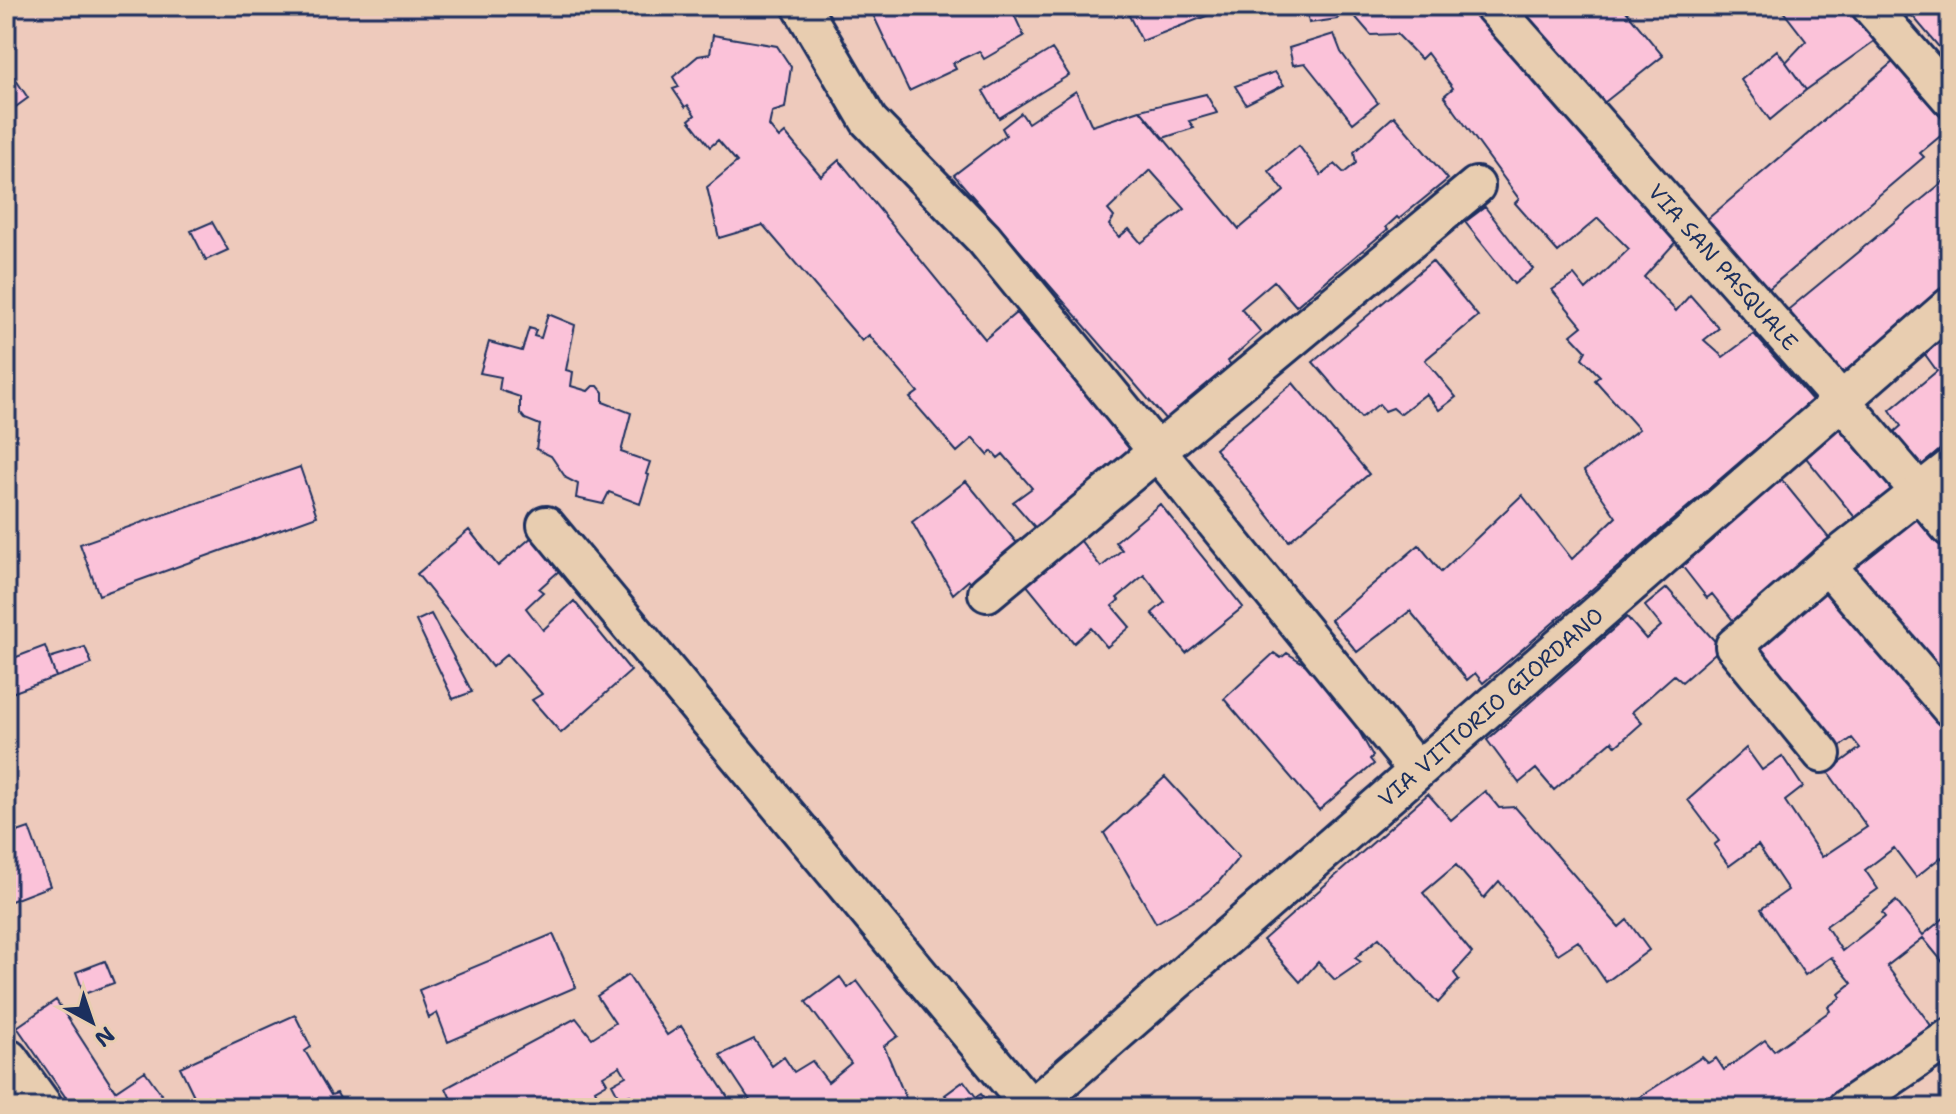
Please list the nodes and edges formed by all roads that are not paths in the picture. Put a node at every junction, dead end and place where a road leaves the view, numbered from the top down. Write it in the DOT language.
graph roads {
  1 [pos="801,6"];
  2 [pos="1493,6"];
  3 [pos="1870,6"];
  4 [pos="1950,98"];
  5 [pos="1476,186"];
  6 [pos="1950,306"];
  7 [pos="1840,399"];
  8 [pos="1157,450"];
  9 [pos="1950,468"];
  10 [pos="1920,493"];
  11 [pos="546,525"];
  12 [pos="1950,528"];
  13 [pos="1827,565"];
  14 [pos="987,593"];
  15 [pos="1950,708"];
  16 [pos="1822,754"];
  17 [pos="1416,769"];
  18 [pos="1950,1037"];
  19 [pos="6,1061"];
  20 [pos="40,1108"];
  21 [pos="1031,1108"];
  22 [pos="1846,1108"];
  1 -- 8 [label="street"];
  2 -- 7 [label="street, VIA SAN PASQUALE"];
  3 -- 4 [label="street"];
  5 -- 8 [label="street"];
  6 -- 7 [label="street, VIA VITTORIO GIORDANO"];
  7 -- 10 [label="street, VIA SAN PASQUALE"];
  7 -- 17 [label="street, VIA VITTORIO GIORDANO"];
  8 -- 14 [label="street"];
  8 -- 17 [label="street"];
  9 -- 10 [label="street"];
  10 -- 12 [label="street, VIA SAN PASQUALE"];
  10 -- 13 [label="street"];
  11 -- 21 [label="street"];
  13 -- 15 [label="street"];
  13 -- 16 [label="street"];
  17 -- 21 [label="street, VIA VITTORIO GIORDANO"];
  18 -- 22 [label="street"];
  19 -- 20 [label="main road"];
}
